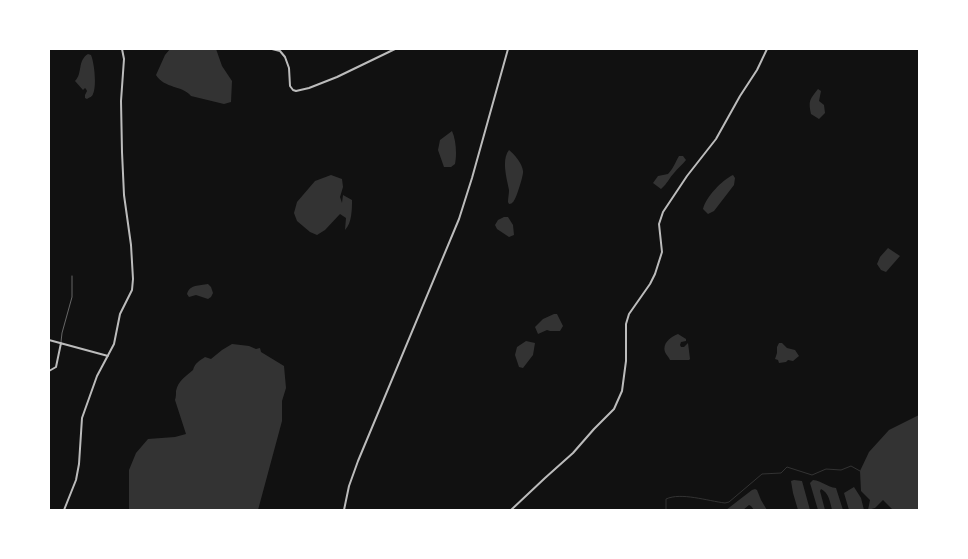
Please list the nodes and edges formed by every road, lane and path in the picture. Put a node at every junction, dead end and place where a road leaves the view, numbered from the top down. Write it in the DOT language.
graph roads {
  1 [pos="122,49"];
  2 [pos="272,49"];
  3 [pos="395,49"];
  4 [pos="508,49"];
  5 [pos="767,49"];
  6 [pos="72,276"];
  7 [pos="49,340"];
  8 [pos="61,343"];
  9 [pos="108,356"];
  10 [pos="49,371"];
  11 [pos="64,510"];
  12 [pos="344,510"];
  13 [pos="511,510"];
  1 -- 9 [label="street"];
  2 -- 3 [label="street"];
  4 -- 12 [label="street"];
  5 -- 13 [label="street"];
  6 -- 8 [label="lane"];
  7 -- 8 [label="street"];
  8 -- 9 [label="street"];
  8 -- 10 [label="street"];
  9 -- 11 [label="street"];
}
